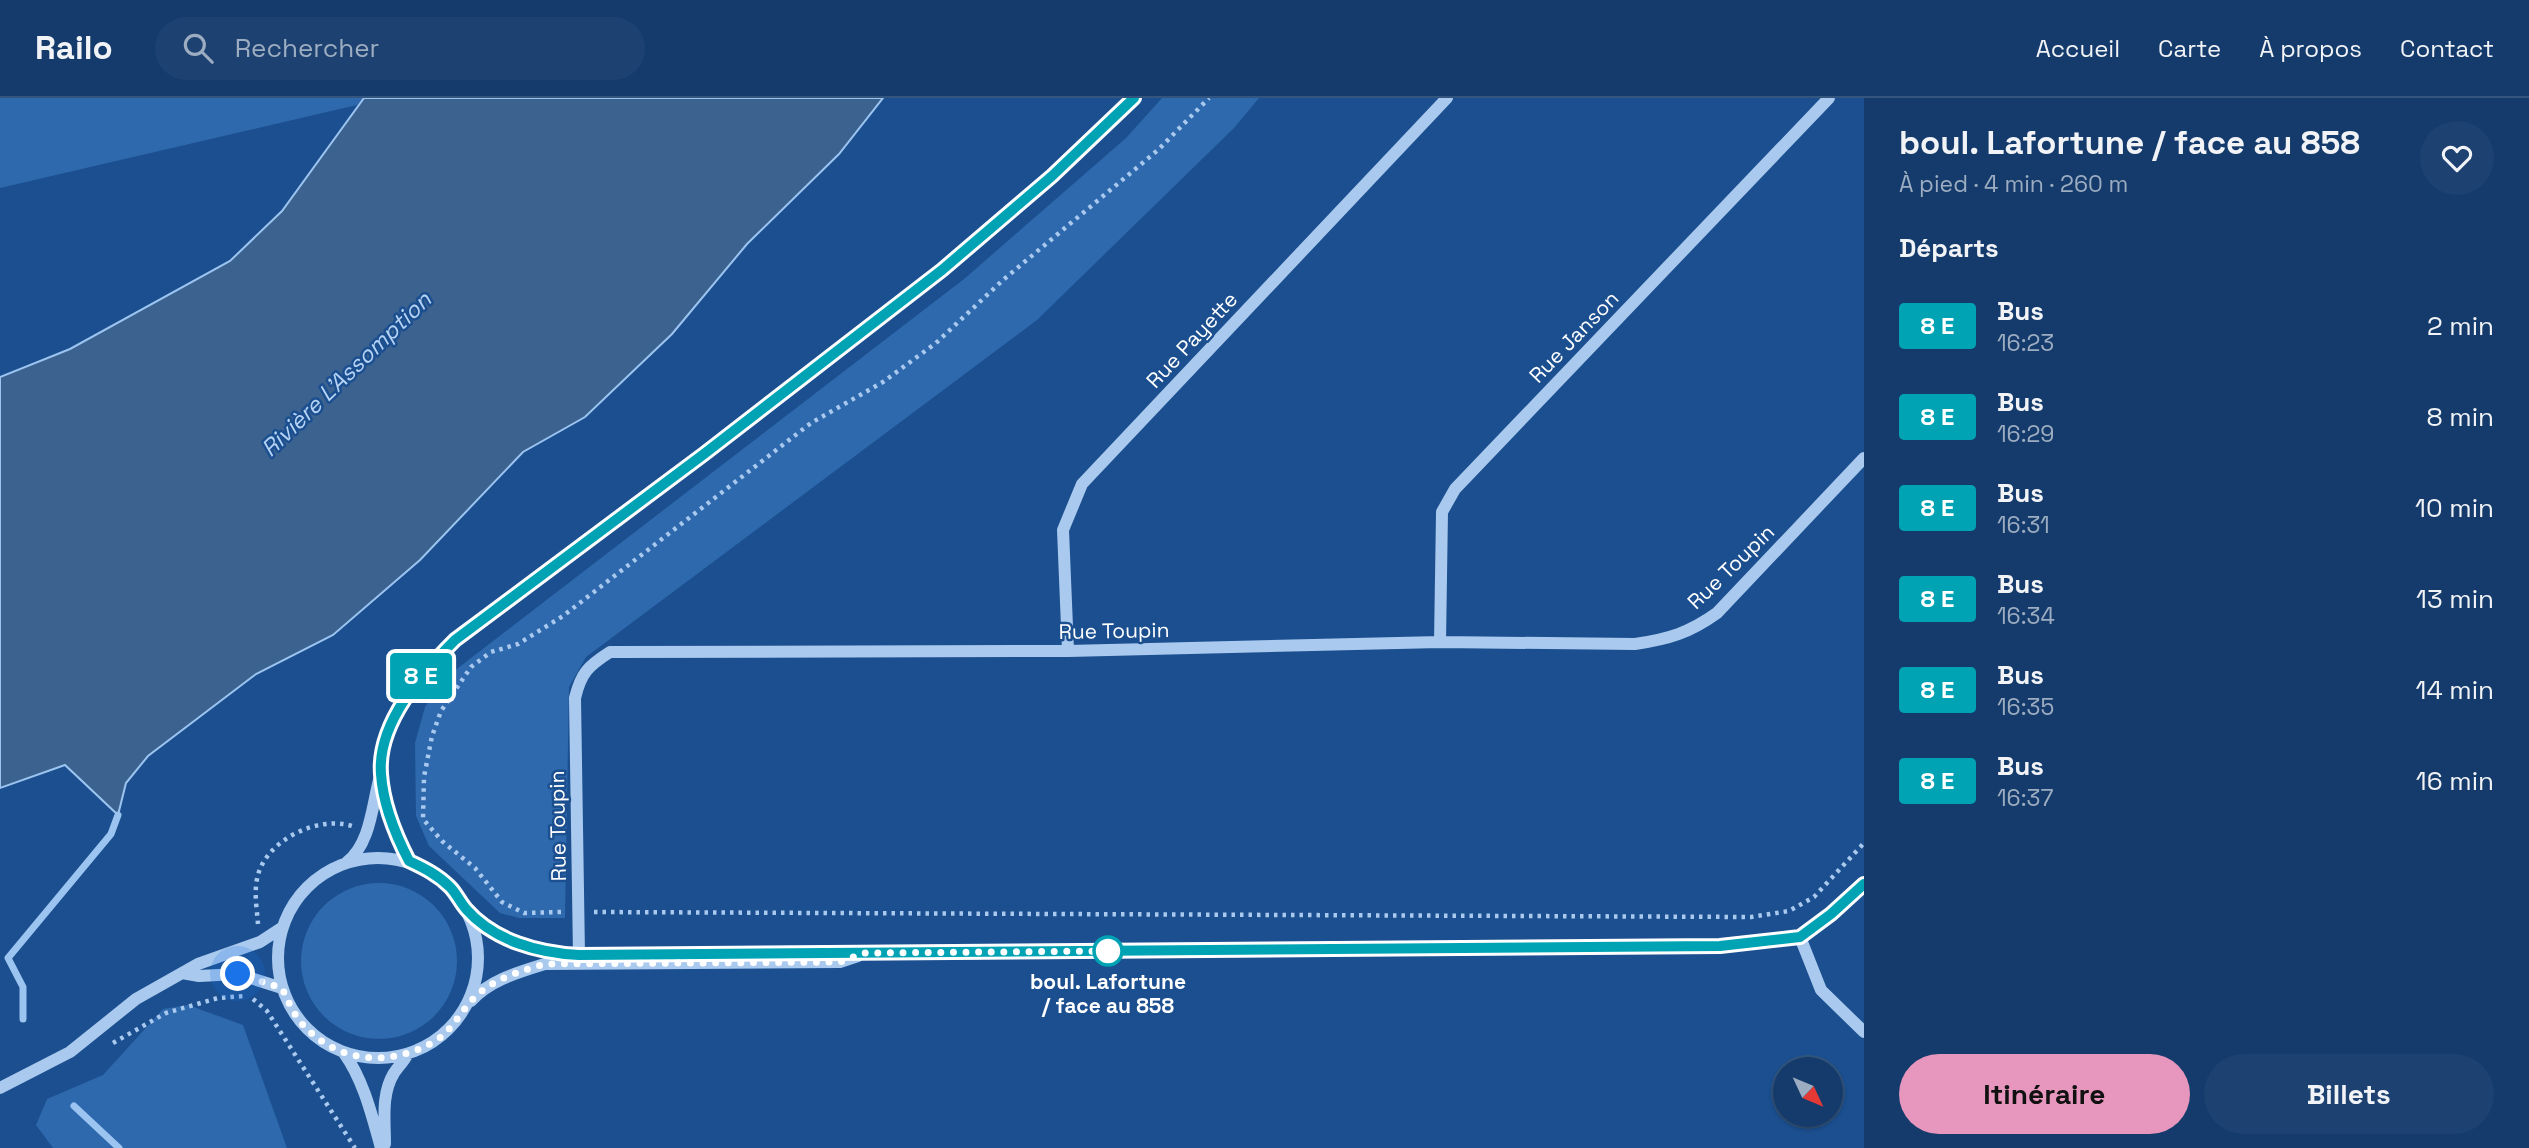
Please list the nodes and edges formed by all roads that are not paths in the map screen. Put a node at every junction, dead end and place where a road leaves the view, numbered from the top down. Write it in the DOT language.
graph roads {
  1 [pos="1134,98"];
  2 [pos="1447,98"];
  3 [pos="1829,98"];
  4 [pos="1864,458"];
  5 [pos="1440,642"];
  6 [pos="1068,651"];
  7 [pos="381,773"];
  8 [pos="409,861"];
  9 [pos="346,862"];
  10 [pos="1864,884"];
  11 [pos="466,909"];
  12 [pos="283,927"];
  13 [pos="1800,937"];
  14 [pos="864,953"];
  15 [pos="579,955"];
  16 [pos="182,973"];
  17 [pos="282,988"];
  18 [pos="460,1017"];
  19 [pos="1864,1032"];
  20 [pos="344,1053"];
  21 [pos="407,1055"];
  22 [pos="0,1088"];
  23 [pos="384,1148"];
  1 -- 7 [label="street"];
  2 -- 6 [label="street, Rue Payette"];
  3 -- 5 [label="street, Rue Janson"];
  4 -- 5 [label="street, Rue Toupin"];
  5 -- 6 [label="street, Rue Toupin"];
  6 -- 15 [label="street, Rue Toupin"];
  7 -- 8 [label="street"];
  7 -- 9 [label="street"];
  8 -- 9 [label="street"];
  8 -- 11 [label="street"];
  9 -- 12 [label="street"];
  10 -- 13 [label="street"];
  11 -- 15 [label="street"];
  11 -- 18 [label="street"];
  12 -- 16 [label="street"];
  12 -- 17 [label="street"];
  13 -- 14 [label="street"];
  13 -- 19 [label="street"];
  14 -- 15 [label="street"];
  14 -- 18 [label="street"];
  16 -- 17 [label="street"];
  16 -- 22 [label="street"];
  17 -- 20 [label="street"];
  18 -- 21 [label="street"];
  20 -- 21 [label="street"];
  20 -- 23 [label="street"];
  21 -- 23 [label="street"];
}
